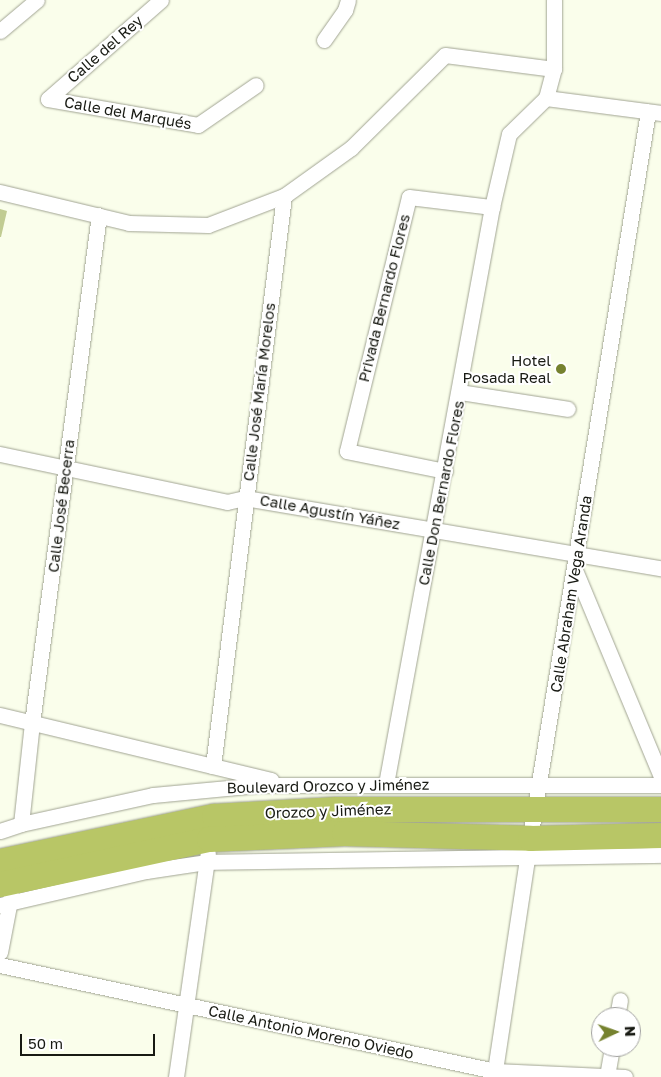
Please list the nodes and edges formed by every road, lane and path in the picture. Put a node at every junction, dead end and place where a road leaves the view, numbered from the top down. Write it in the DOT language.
graph roads {
  1 [pos="37,0"];
  2 [pos="161,0"];
  3 [pos="348,0"];
  4 [pos="554,0"];
  5 [pos="0,31"];
  6 [pos="324,40"];
  7 [pos="554,68"];
  8 [pos="256,85"];
  9 [pos="546,98"];
  10 [pos="48,99"];
  11 [pos="655,112"];
  12 [pos="0,192"];
  13 [pos="284,196"];
  14 [pos="492,207"];
  15 [pos="99,214"];
  16 [pos="460,392"];
  17 [pos="568,409"];
  18 [pos="0,454"];
  19 [pos="66,468"];
  20 [pos="445,470"];
  21 [pos="245,498"];
  22 [pos="434,530"];
  23 [pos="577,554"];
  24 [pos="661,568"];
  25 [pos="574,570"];
  26 [pos="0,715"];
  27 [pos="32,723"];
  28 [pos="212,766"];
  29 [pos="661,776"];
  30 [pos="386,784"];
  31 [pos="540,784"];
  32 [pos="291,785"];
  33 [pos="661,785"];
  34 [pos="536,809"];
  35 [pos="661,809"];
  36 [pos="21,824"];
  37 [pos="0,831"];
  38 [pos="661,835"];
  39 [pos="529,848"];
  40 [pos="208,851"];
  41 [pos="661,855"];
  42 [pos="5,886"];
  43 [pos="0,952"];
  44 [pos="0,965"];
  45 [pos="620,1000"];
  46 [pos="187,1006"];
  47 [pos="619,1007"];
  48 [pos="610,1057"];
  49 [pos="494,1074"];
  50 [pos="607,1076"];
  51 [pos="176,1077"];
  52 [pos="625,1077"];
  1 -- 5 [label="street"];
  2 -- 10 [label="street, Calle del Rey"];
  3 -- 6 [label="street"];
  4 -- 7 [label="street"];
  7 -- 9 [label="street"];
  7 -- 13 [label="street"];
  8 -- 10 [label="street, Calle del Marqués"];
  9 -- 11 [label="street"];
  9 -- 14 [label="street, Calle Don Bernardo Flores"];
  11 -- 23 [label="street, Calle Abraham Vega Aranda"];
  12 -- 15 [label="street"];
  13 -- 15 [label="street"];
  13 -- 21 [label="street, Calle José María Morelos"];
  14 -- 16 [label="street, Calle Don Bernardo Flores"];
  14 -- 20 [label="street, Privada Bernardo Flores"];
  15 -- 19 [label="street, Calle José Becerra"];
  16 -- 17 [label="street"];
  16 -- 20 [label="street, Calle Don Bernardo Flores"];
  18 -- 19 [label="street, Calle Agustín Yáñez"];
  19 -- 21 [label="street, Calle Agustín Yáñez"];
  19 -- 27 [label="street, Calle José Becerra"];
  20 -- 22 [label="street, Calle Don Bernardo Flores"];
  21 -- 22 [label="street, Calle Agustín Yáñez"];
  21 -- 28 [label="street, Calle José María Morelos"];
  22 -- 23 [label="street, Calle Agustín Yáñez"];
  22 -- 30 [label="street, Calle Don Bernardo Flores"];
  23 -- 24 [label="street, Calle Agustín Yáñez"];
  23 -- 25 [label="street, Calle Abraham Vega Aranda"];
  25 -- 29 [label="street"];
  25 -- 31 [label="street, Calle Abraham Vega Aranda"];
  26 -- 27 [label="street"];
  27 -- 28 [label="street"];
  27 -- 36 [label="street, Calle José Becerra"];
  28 -- 32 [label="street"];
  30 -- 31 [label="street, Boulevard Orozco y Jiménez"];
  30 -- 32 [label="street, Boulevard Orozco y Jiménez"];
  31 -- 33 [label="street, Boulevard Orozco y Jiménez"];
  31 -- 34 [label="street, Calle Abraham Vega Aranda"];
  32 -- 36 [label="street, Boulevard Orozco y Jiménez"];
  34 -- 35 [label="highway, Orozco y Jiménez"];
  34 -- 39 [label="street, Calle Abraham Vega Aranda"];
  34 -- 42 [label="highway, Orozco y Jiménez"];
  36 -- 37 [label="street, Boulevard Orozco y Jiménez"];
  38 -- 39 [label="highway, Orozco y Jiménez"];
  39 -- 40 [label="highway, Orozco y Jiménez"];
  39 -- 41 [label="street, Orozco y Jiménez"];
  39 -- 49 [label="street, Calle Abraham Vega Aranda"];
  40 -- 42 [label="highway, Orozco y Jiménez"];
  40 -- 46 [label="street"];
  42 -- 43 [label="street"];
  44 -- 46 [label="street, Calle Antonio Moreno Oviedo"];
  45 -- 47 [label="street"];
  46 -- 49 [label="street, Calle Antonio Moreno Oviedo"];
  46 -- 51 [label="street"];
  48 -- 50 [label="street"];
  49 -- 50 [label="street, Calle Antonio Moreno Oviedo"];
  50 -- 52 [label="street, Calle Antonio Moreno Oviedo"];
}
